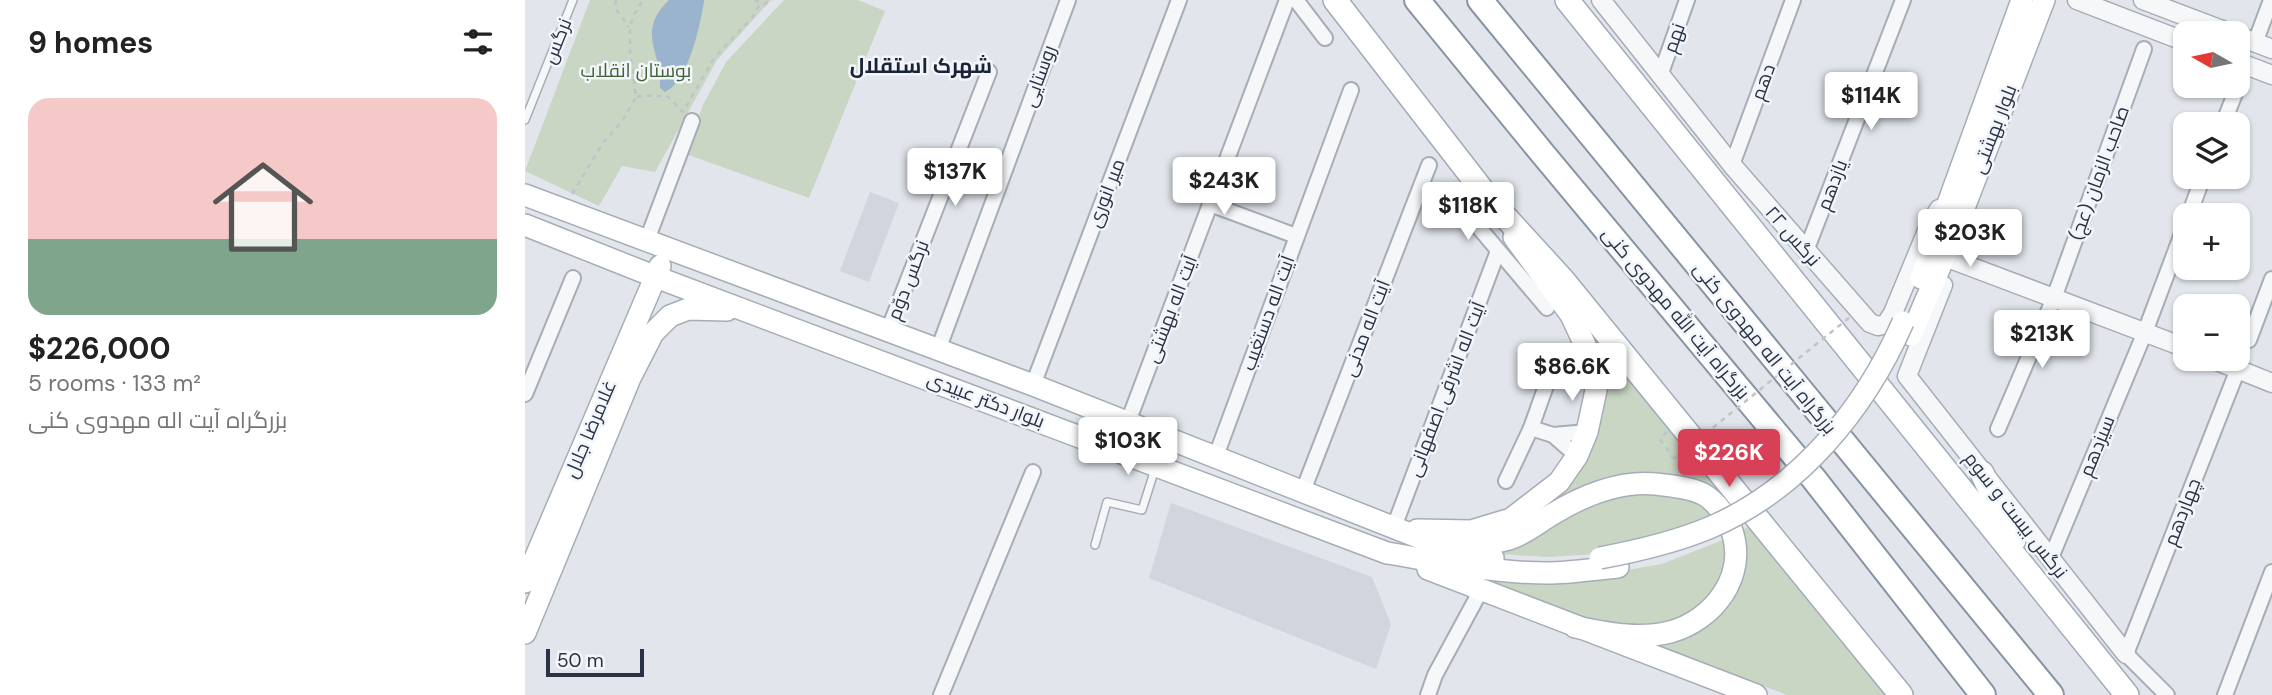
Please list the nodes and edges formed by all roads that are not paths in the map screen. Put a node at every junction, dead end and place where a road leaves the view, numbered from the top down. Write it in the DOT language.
graph roads {
  1 [pos="573,0"];
  2 [pos="1068,0"];
  3 [pos="1179,0"];
  4 [pos="1287,0"];
  5 [pos="1296,0"];
  6 [pos="1335,0"];
  7 [pos="1417,0"];
  8 [pos="1480,0"];
  9 [pos="1567,0"];
  10 [pos="1601,0"];
  11 [pos="1687,0"];
  12 [pos="1793,0"];
  13 [pos="1903,0"];
  14 [pos="2022,0"];
  15 [pos="2044,0"];
  16 [pos="2077,0"];
  17 [pos="2143,0"];
  18 [pos="2271,0"];
  19 [pos="2198,21"];
  20 [pos="2251,32"];
  21 [pos="2173,37"];
  22 [pos="1325,38"];
  23 [pos="2251,42"];
  24 [pos="2144,49"];
  25 [pos="2272,50"];
  26 [pos="2251,67"];
  27 [pos="989,72"];
  28 [pos="2272,75"];
  29 [pos="1660,76"];
  30 [pos="1351,90"];
  31 [pos="525,120"];
  32 [pos="692,121"];
  33 [pos="1987,146"];
  34 [pos="1429,165"];
  35 [pos="1732,165"];
  36 [pos="1961,170"];
  37 [pos="525,195"];
  38 [pos="1490,200"];
  39 [pos="1210,204"];
  40 [pos="1464,210"];
  41 [pos="525,225"];
  42 [pos="1296,236"];
  43 [pos="647,240"];
  44 [pos="667,248"];
  45 [pos="1498,251"];
  46 [pos="1806,251"];
  47 [pos="2173,257"];
  48 [pos="1953,260"];
  49 [pos="656,277"];
  50 [pos="573,278"];
  51 [pos="2272,279"];
  52 [pos="2054,298"];
  53 [pos="1547,308"];
  54 [pos="754,312"];
  55 [pos="1907,328"];
  56 [pos="888,331"];
  57 [pos="2145,331"];
  58 [pos="2250,337"];
  59 [pos="2173,343"];
  60 [pos="938,350"];
  61 [pos="1553,366"];
  62 [pos="2237,371"];
  63 [pos="2243,371"];
  64 [pos="2272,383"];
  65 [pos="1033,385"];
  66 [pos="525,394"];
  67 [pos="1128,422"];
  68 [pos="1531,428"];
  69 [pos="1999,429"];
  70 [pos="1587,432"];
  71 [pos="1553,435"];
  72 [pos="1577,456"];
  73 [pos="1216,457"];
  74 [pos="1156,465"];
  75 [pos="1033,472"];
  76 [pos="1982,473"];
  77 [pos="1506,481"];
  78 [pos="1303,491"];
  79 [pos="1400,529"];
  80 [pos="1433,543"];
  81 [pos="1095,545"];
  82 [pos="1388,553"];
  83 [pos="2050,560"];
  84 [pos="1609,562"];
  85 [pos="535,565"];
  86 [pos="2028,572"];
  87 [pos="2272,572"];
  88 [pos="1481,590"];
  89 [pos="1575,627"];
  90 [pos="525,633"];
  91 [pos="2126,654"];
  92 [pos="2127,693"];
  93 [pos="941,695"];
  94 [pos="1428,695"];
  95 [pos="1756,695"];
  96 [pos="1901,695"];
  97 [pos="1983,695"];
  98 [pos="2050,695"];
  99 [pos="2167,695"];
  100 [pos="2225,695"];
  1 -- 31 [label="lane, نرگس"];
  2 -- 60 [label="street, روستایی"];
  3 -- 65 [label="street, میر انوری"];
  4 -- 39 [label="street, آیت اله بهشتی"];
  5 -- 22 [label="street"];
  6 -- 38 [label="main road"];
  7 -- 97 [label="highway, بزرگراه آیت الله مهدوی کنی"];
  8 -- 98 [label="highway, بزرگراه آیت اله مهدوی کنی"];
  9 -- 86 [label="main road"];
  10 -- 29 [label="street, نرگس ۲۲"];
  11 -- 29 [label="street, نهم"];
  12 -- 35 [label="street, دهم"];
  13 -- 46 [label="street, یازدهم"];
  14 -- 36 [label="main road, بلوار بهشتی"];
  15 -- 33 [label="main road, بلوار بهشتی"];
  16 -- 21 [label="street"];
  17 -- 19 [label="street"];
  18 -- 20 [label="street"];
  23 -- 25 [label="street"];
  24 -- 52 [label="street, صاحب الزمان (عج)"];
  26 -- 28 [label="street"];
  27 -- 56 [label="street, نرگس دوّم"];
  29 -- 35 [label="street, نرگس ۲۲"];
  30 -- 42 [label="street, آیت اله دستغیب"];
  32 -- 43 [label="street"];
  33 -- 48 [label="street"];
  33 -- 55 [label="main road, بلوار بهشتی"];
  34 -- 78 [label="street, آیت اله مدنی"];
  35 -- 46 [label="street, نرگس ۲۲"];
  36 -- 46 [label="street, نرگس ۲۲"];
  36 -- 55 [label="main road, بلوار بهشتی"];
  37 -- 43 [label="main road, بلوار دکتر عبیدی"];
  38 -- 70 [label="main road"];
  38 -- 96 [label="main road"];
  39 -- 42 [label="street"];
  39 -- 67 [label="street, آیت اله بهشتی"];
  40 -- 45 [label="street"];
  41 -- 49 [label="main road, بلوار دکتر عبیدی"];
  42 -- 73 [label="street, آیت اله دستغیب"];
  43 -- 44 [label="main road, بلوار دکتر عبیدی"];
  44 -- 49 [label="main road, غلامرضا جلال"];
  44 -- 56 [label="main road, بلوار دکتر عبیدی"];
  45 -- 53 [label="street"];
  45 -- 79 [label="street, آیت اله اشرفی اصفهانی"];
  47 -- 57 [label="street, سیزدهم"];
  48 -- 52 [label="street"];
  48 -- 76 [label="street, نرگس بیست و سوم"];
  49 -- 54 [label="main road, بلوار دکتر عبیدی"];
  49 -- 85 [label="main road, غلامرضا جلال"];
  50 -- 66 [label="street"];
  51 -- 58 [label="street"];
  52 -- 57 [label="street"];
  52 -- 69 [label="street, صاحب الزمان (عج)"];
  54 -- 74 [label="main road, بلوار دکتر عبیدی"];
  54 -- 85 [label="main road, غلامرضا جلال"];
  55 -- 84 [label="main road, bridge"];
  56 -- 60 [label="main road, بلوار دکتر عبیدی"];
  57 -- 59 [label="street"];
  57 -- 83 [label="street, سیزدهم"];
  60 -- 65 [label="main road, بلوار دکتر عبیدی"];
  61 -- 68 [label="street"];
  62 -- 91 [label="street, چهاردهم"];
  63 -- 64 [label="street"];
  65 -- 67 [label="main road, بلوار دکتر عبیدی"];
  67 -- 73 [label="main road, بلوار دکتر عبیدی"];
  68 -- 71 [label="street"];
  68 -- 77 [label="street"];
  70 -- 71 [label="street"];
  70 -- 72 [label="main road"];
  71 -- 72 [label="street"];
  72 -- 79 [label="main road"];
  73 -- 78 [label="main road, بلوار دکتر عبیدی"];
  74 -- 81 [label="lane"];
  74 -- 82 [label="main road, بلوار دکتر عبیدی"];
  75 -- 93 [label="street"];
  76 -- 83 [label="street, نرگس بیست و سوم"];
  76 -- 86 [label="main road"];
  78 -- 79 [label="main road, بلوار دکتر عبیدی"];
  79 -- 80 [label="main road, بلوار دکتر عبیدی"];
  80 -- 84 [label="main road, بلوار دکتر عبیدی"];
  80 -- 89 [label="main road"];
  82 -- 84 [label="main road, بلوار دکتر عبیدی"];
  82 -- 88 [label="main road"];
  83 -- 91 [label="street, نرگس بیست و سوم"];
  85 -- 90 [label="main road, غلامرضا جلال"];
  86 -- 92 [label="main road"];
  87 -- 100 [label="street"];
  88 -- 89 [label="main road"];
  88 -- 94 [label="street"];
  89 -- 95 [label="main road"];
  91 -- 99 [label="street"];
}
